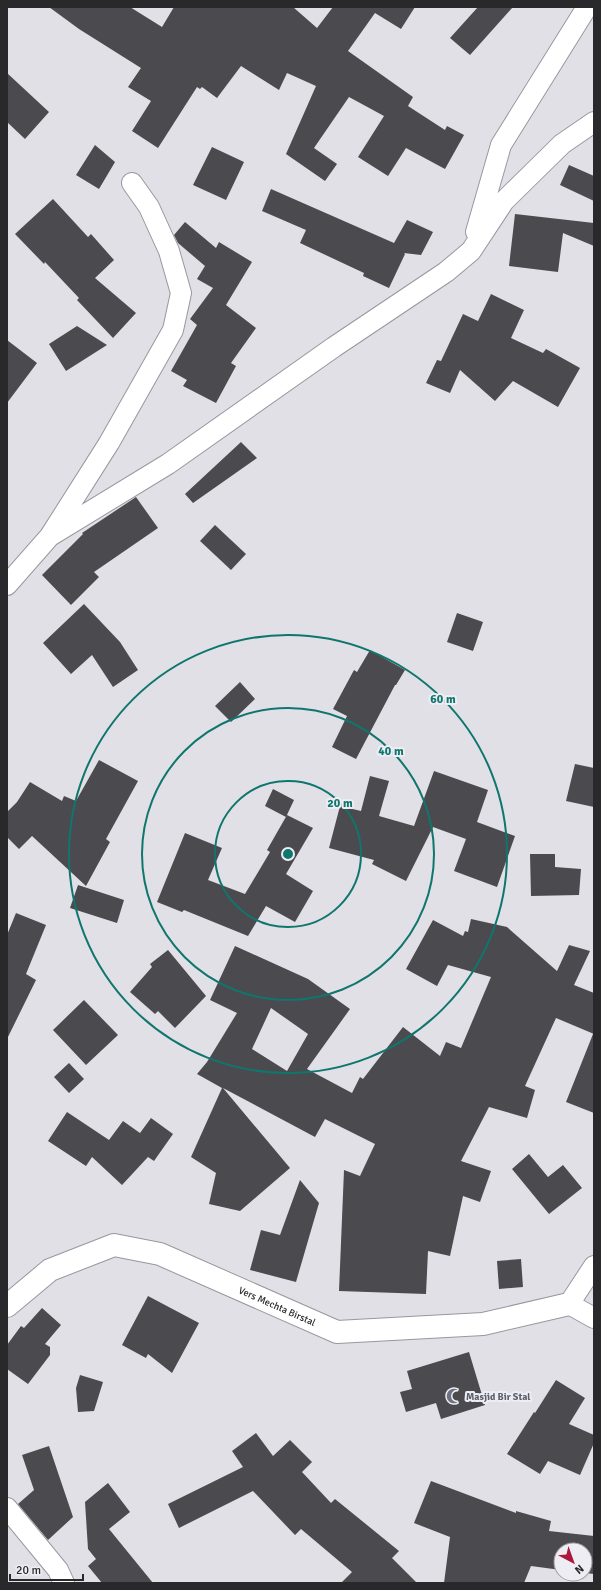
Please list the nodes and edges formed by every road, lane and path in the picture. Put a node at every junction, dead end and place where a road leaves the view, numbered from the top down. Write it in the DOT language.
graph roads {
  1 [pos="587,7"];
  2 [pos="594,122"];
  3 [pos="132,183"];
  4 [pos="471,251"];
  5 [pos="50,536"];
  6 [pos="7,585"];
  7 [pos="594,1266"];
  8 [pos="569,1304"];
  9 [pos="7,1306"];
  10 [pos="594,1318"];
  11 [pos="7,1508"];
  12 [pos="64,1583"];
  1 -- 4 [label="street"];
  2 -- 4 [label="street"];
  3 -- 5 [label="street"];
  4 -- 5 [label="street"];
  5 -- 6 [label="street"];
  7 -- 8 [label="street"];
  8 -- 9 [label="street, Vers Mechta Birstal"];
  8 -- 10 [label="street"];
  11 -- 12 [label="street"];
}
